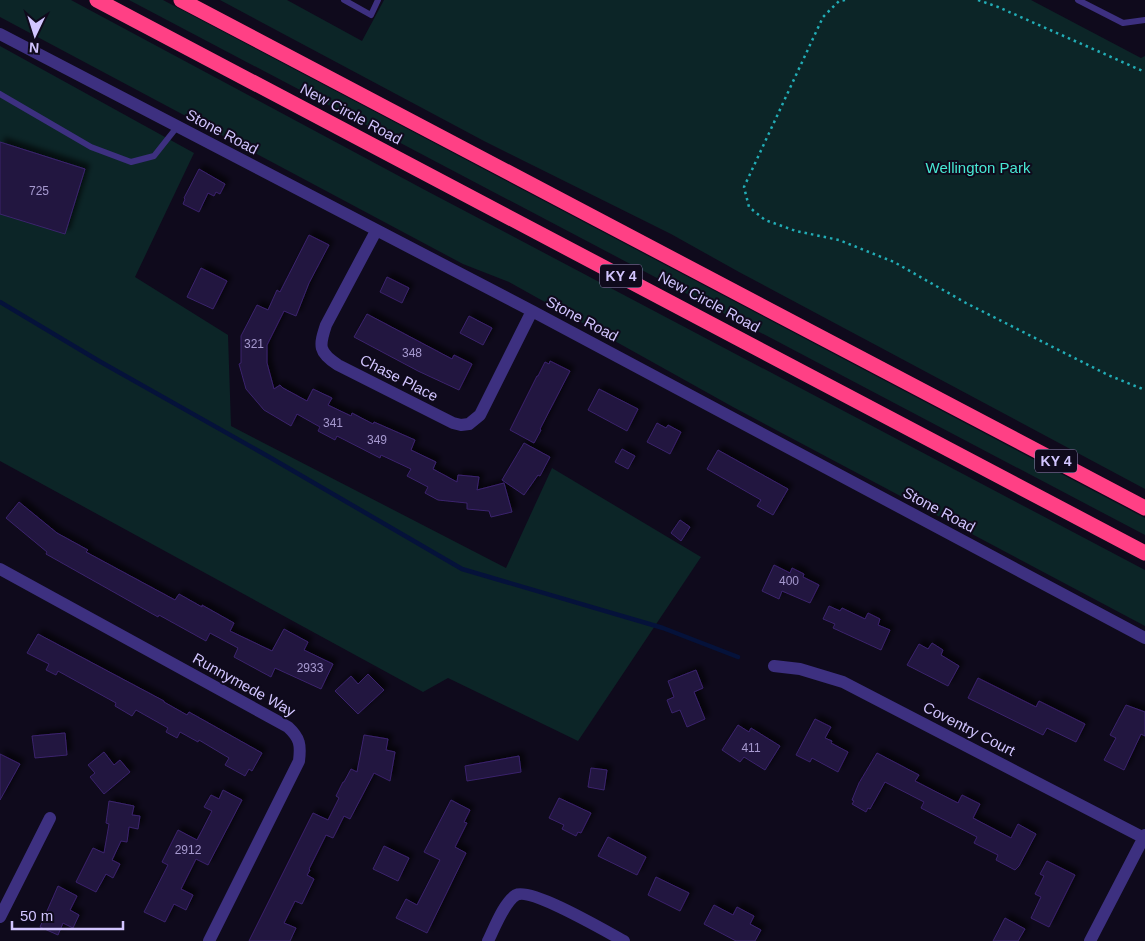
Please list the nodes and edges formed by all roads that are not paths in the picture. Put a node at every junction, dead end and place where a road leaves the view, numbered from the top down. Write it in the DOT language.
graph roads {
  1 [pos="97,0"];
  2 [pos="181,0"];
  3 [pos="344,0"];
  4 [pos="378,0"];
  5 [pos="1078,0"];
  6 [pos="1145,20"];
  7 [pos="0,34"];
  8 [pos="0,94"];
  9 [pos="178,127"];
  10 [pos="376,230"];
  11 [pos="532,311"];
  12 [pos="1145,508"];
  13 [pos="1145,553"];
  14 [pos="0,569"];
  15 [pos="1145,638"];
  16 [pos="774,666"];
  17 [pos="50,818"];
  18 [pos="1144,836"];
  19 [pos="0,918"];
  20 [pos="209,941"];
  21 [pos="488,941"];
  22 [pos="624,941"];
  23 [pos="1090,941"];
  1 -- 13 [label="highway, New Circle Road / KY 4"];
  2 -- 12 [label="highway, New Circle Road / KY 4"];
  3 -- 4 [label="lane"];
  5 -- 6 [label="lane"];
  7 -- 9 [label="street, Stone Road"];
  8 -- 9 [label="lane"];
  9 -- 10 [label="street, Stone Road"];
  10 -- 11 [label="street, Stone Road"];
  10 -- 11 [label="street, Chase Place"];
  11 -- 15 [label="street, Stone Road"];
  14 -- 20 [label="street, Runnymede Way"];
  16 -- 18 [label="street, Coventry Court"];
  17 -- 19 [label="street"];
  18 -- 23 [label="street"];
  21 -- 22 [label="street"];
}
